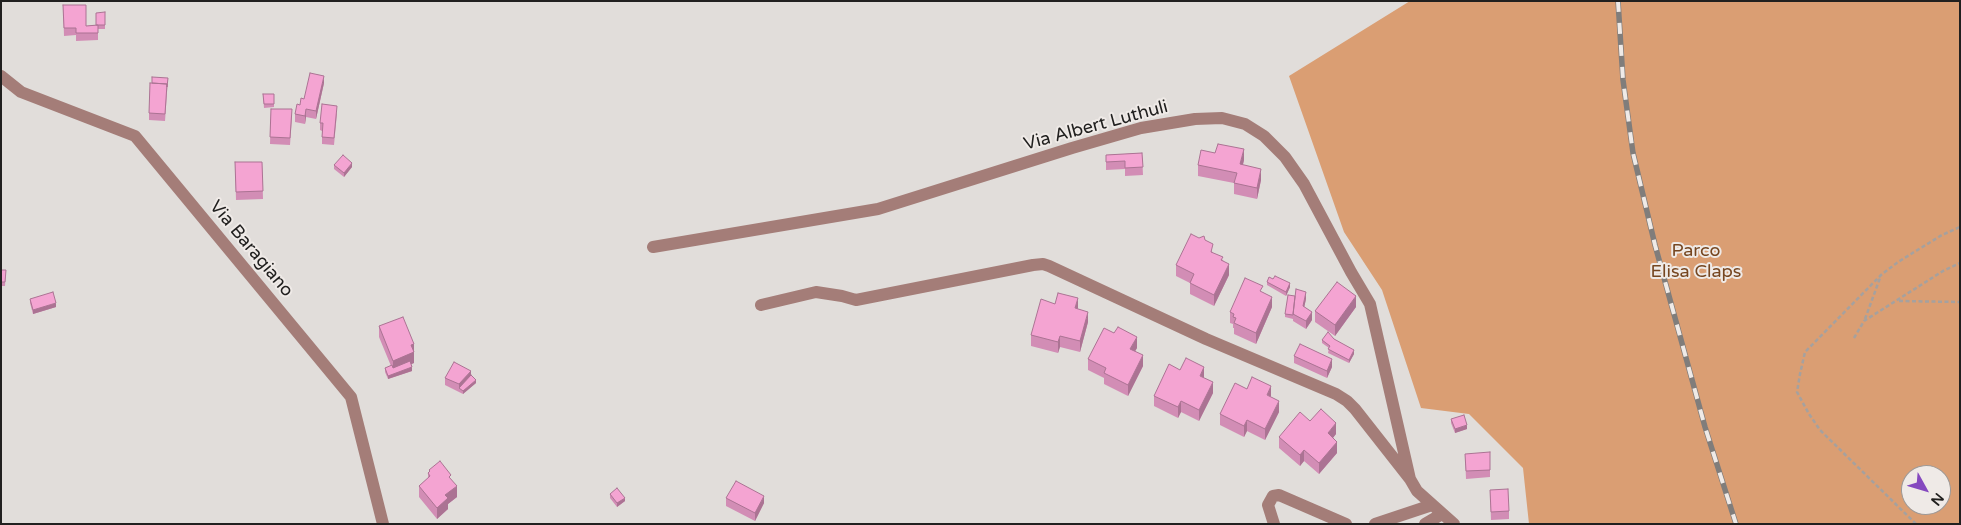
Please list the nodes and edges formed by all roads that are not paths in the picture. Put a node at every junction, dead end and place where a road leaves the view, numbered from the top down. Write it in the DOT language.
graph roads {
  1 [pos="1,76"];
  2 [pos="653,246"];
  3 [pos="761,305"];
  4 [pos="1410,479"];
  5 [pos="1432,505"];
  6 [pos="1442,514"];
  7 [pos="383,524"];
  8 [pos="1274,524"];
  9 [pos="1346,524"];
  10 [pos="1375,524"];
  11 [pos="1425,524"];
  12 [pos="1454,524"];
  1 -- 7 [label="street, Via Baragiano"];
  2 -- 4 [label="street, Via Albert Luthuli"];
  3 -- 4 [label="street, Via Albert Luthuli"];
  4 -- 5 [label="street, Via Albert Luthuli"];
  5 -- 6 [label="street, Via Albert Luthuli"];
  5 -- 10 [label="street"];
  6 -- 11 [label="street"];
  6 -- 12 [label="street, Via Albert Luthuli"];
  8 -- 9 [label="street"];
}
